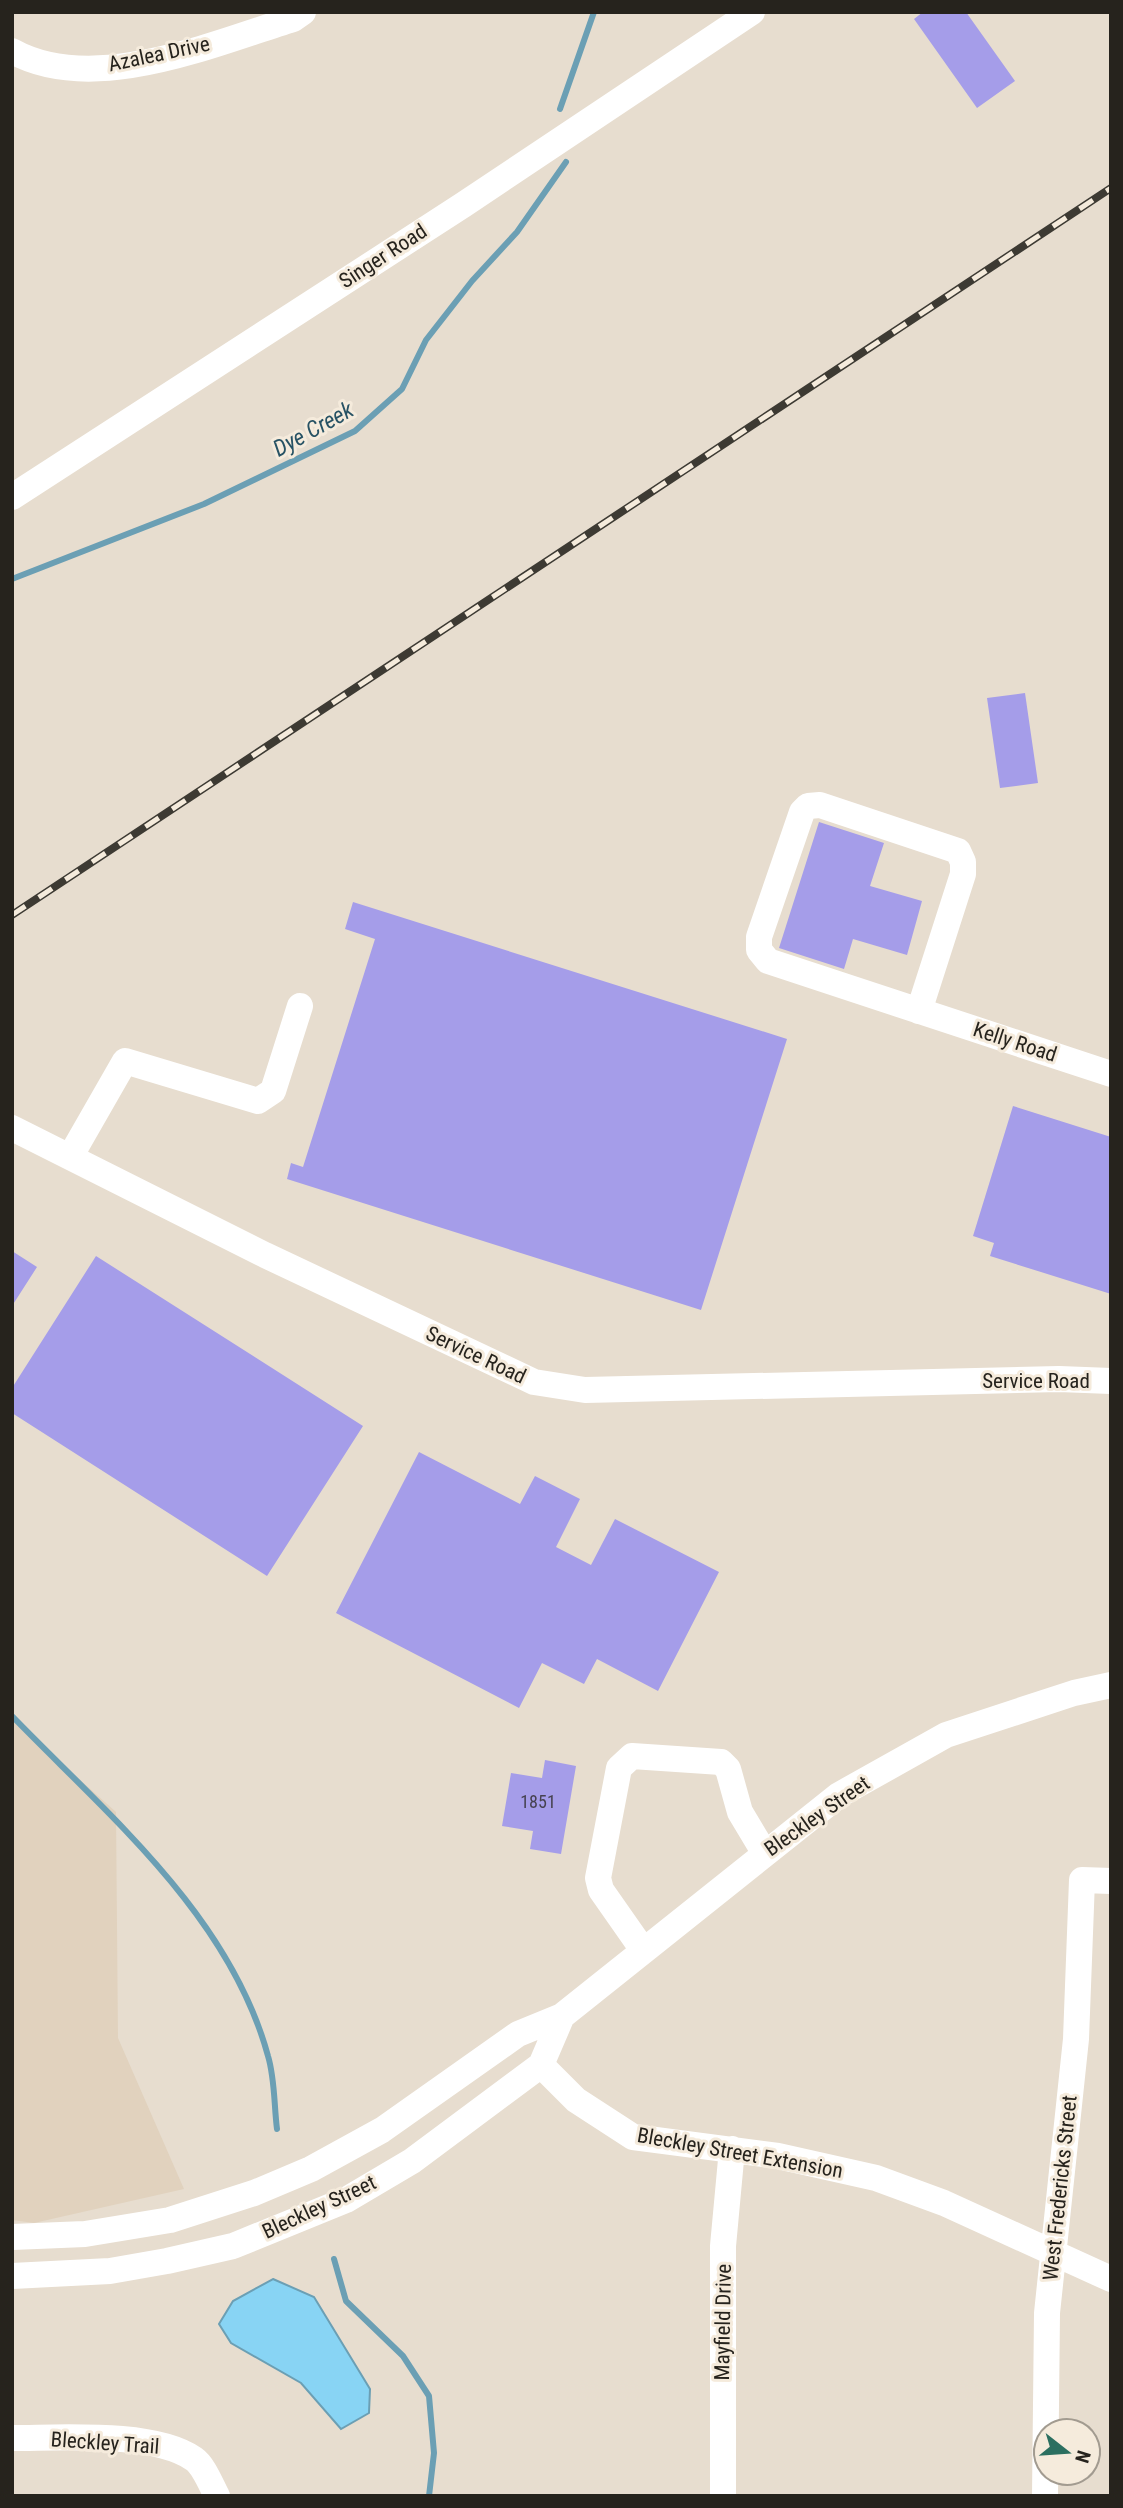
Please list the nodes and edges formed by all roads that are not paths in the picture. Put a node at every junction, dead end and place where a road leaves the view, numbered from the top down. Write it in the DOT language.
graph roads {
  1 [pos="303,12"];
  2 [pos="752,12"];
  3 [pos="12,51"];
  4 [pos="12,496"];
  5 [pos="300,1006"];
  6 [pos="919,1011"];
  7 [pos="1111,1073"];
  8 [pos="12,1128"];
  9 [pos="70,1157"];
  10 [pos="1111,1381"];
  11 [pos="1111,1685"];
  12 [pos="764,1852"];
  13 [pos="1111,1881"];
  14 [pos="643,1950"];
  15 [pos="562,2016"];
  16 [pos="541,2065"];
  17 [pos="732,2150"];
  18 [pos="12,2237"];
  19 [pos="1051,2252"];
  20 [pos="12,2277"];
  21 [pos="1111,2279"];
  22 [pos="12,2438"];
  23 [pos="217,2496"];
  24 [pos="723,2496"];
  25 [pos="1045,2496"];
  1 -- 3 [label="street, Azalea Drive"];
  2 -- 4 [label="street, Singer Road"];
  5 -- 9 [label="street"];
  6 -- 6 [label="street, Kelly Road"];
  6 -- 7 [label="street, Kelly Road"];
  8 -- 9 [label="street, Service Road"];
  9 -- 10 [label="street, Service Road"];
  11 -- 12 [label="street, Bleckley Street"];
  12 -- 14 [label="street, Bleckley Street"];
  12 -- 14 [label="street"];
  13 -- 19 [label="street, West Fredericks Street"];
  14 -- 15 [label="street, Bleckley Street"];
  15 -- 16 [label="street, Bleckley Street"];
  15 -- 18 [label="street, Bleckley Street"];
  16 -- 17 [label="street, Bleckley Street Extension"];
  16 -- 20 [label="street, Bleckley Street"];
  17 -- 19 [label="street, Bleckley Street Extension"];
  17 -- 24 [label="street, Mayfield Drive"];
  19 -- 21 [label="street, Bleckley Street Extension"];
  19 -- 25 [label="street, West Fredericks Street"];
  22 -- 23 [label="street, Bleckley Trail"];
}
